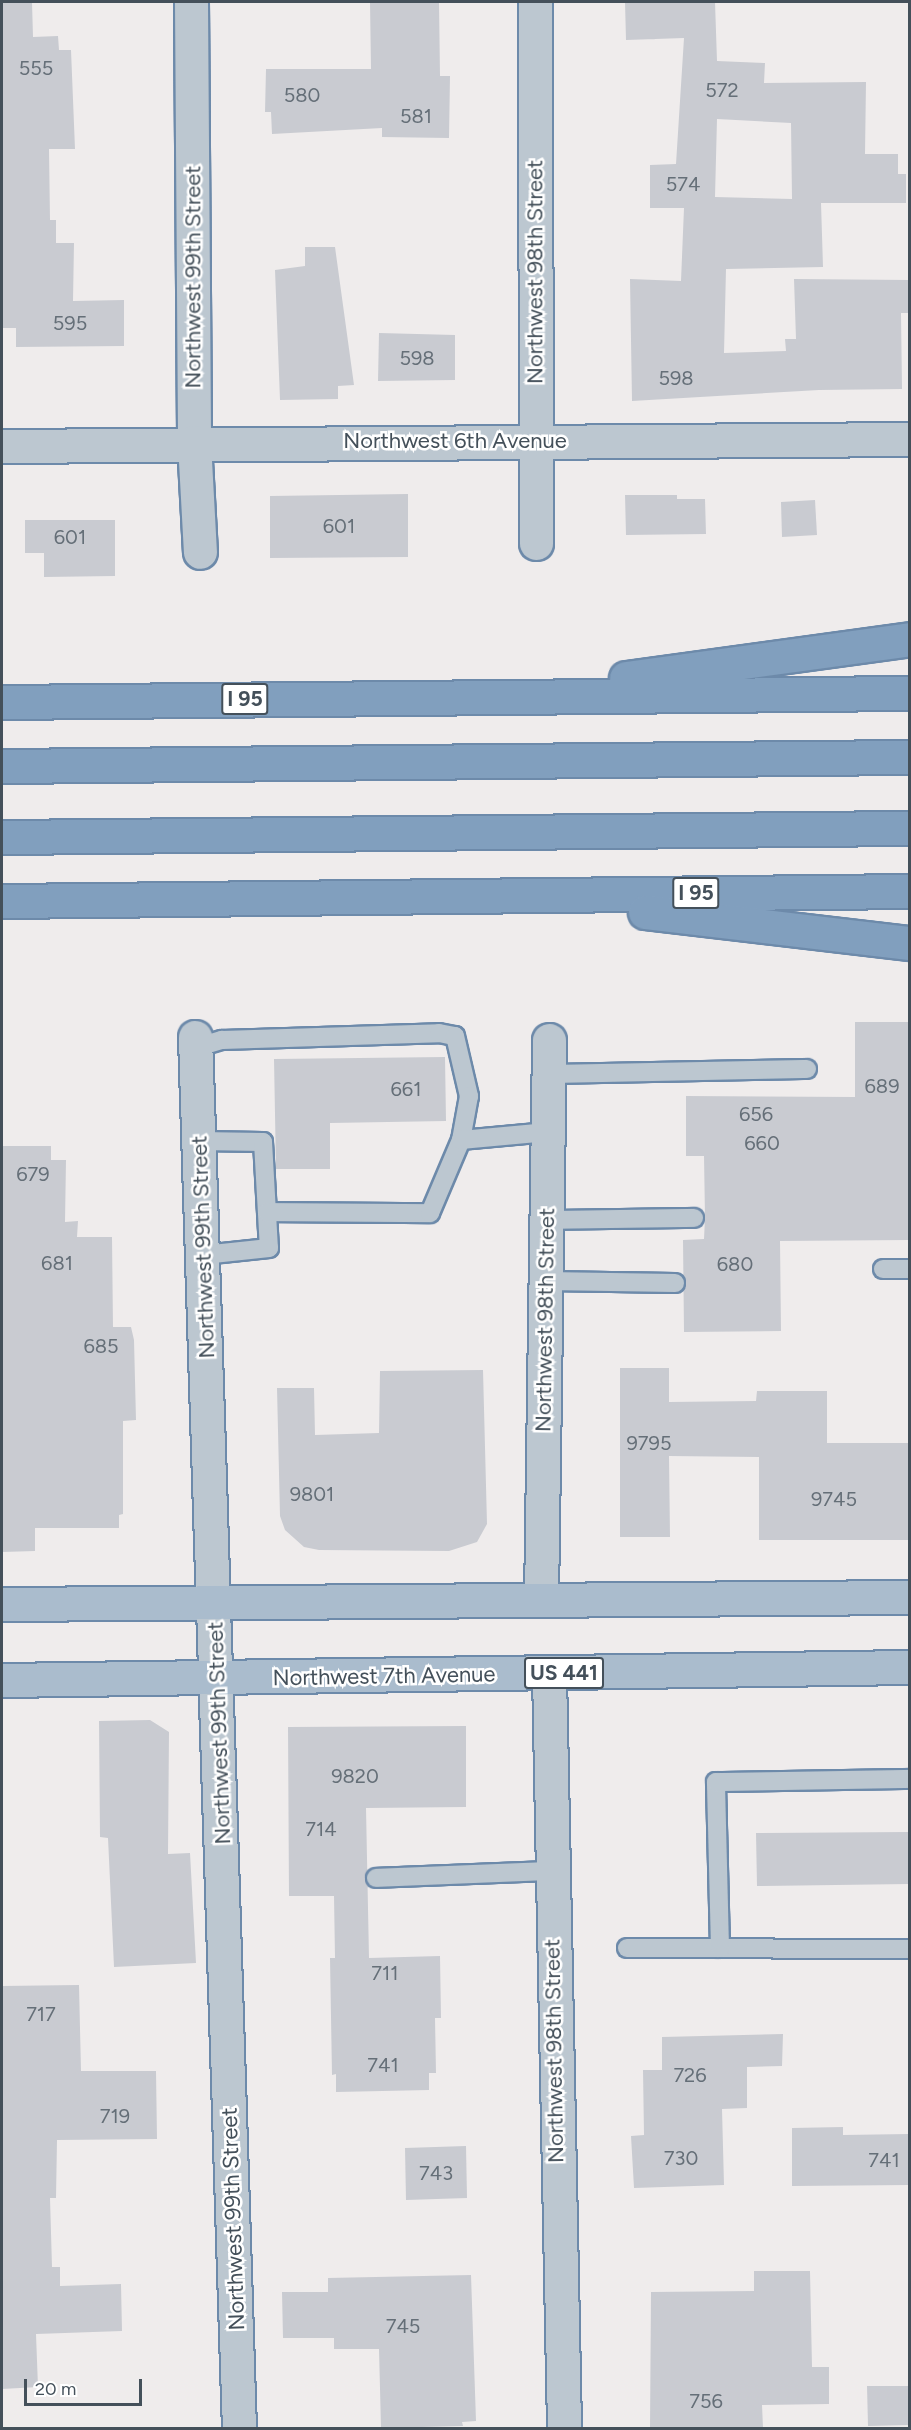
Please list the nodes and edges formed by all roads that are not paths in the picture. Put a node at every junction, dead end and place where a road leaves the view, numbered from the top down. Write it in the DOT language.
graph roads {
  1 [pos="191,2"];
  2 [pos="536,2"];
  3 [pos="909,439"];
  4 [pos="535,440"];
  5 [pos="194,442"];
  6 [pos="2,446"];
  7 [pos="536,543"];
  8 [pos="200,552"];
  9 [pos="909,639"];
  10 [pos="909,693"];
  11 [pos="488,696"];
  12 [pos="2,702"];
  13 [pos="909,757"];
  14 [pos="2,766"];
  15 [pos="909,828"];
  16 [pos="2,837"];
  17 [pos="909,891"];
  18 [pos="482,895"];
  19 [pos="2,901"];
  20 [pos="909,943"];
  21 [pos="549,1040"];
  22 [pos="195,1043"];
  23 [pos="807,1069"];
  24 [pos="548,1074"];
  25 [pos="548,1132"];
  26 [pos="461,1140"];
  27 [pos="199,1141"];
  28 [pos="267,1212"];
  29 [pos="694,1218"];
  30 [pos="546,1220"];
  31 [pos="203,1255"];
  32 [pos="883,1269"];
  33 [pos="909,1269"];
  34 [pos="546,1281"];
  35 [pos="675,1283"];
  36 [pos="909,1597"];
  37 [pos="542,1600"];
  38 [pos="2,1604"];
  39 [pos="215,1604"];
  40 [pos="909,1667"];
  41 [pos="549,1673"];
  42 [pos="218,1679"];
  43 [pos="2,1680"];
  44 [pos="909,1779"];
  45 [pos="552,1871"];
  46 [pos="376,1878"];
  47 [pos="627,1948"];
  48 [pos="720,1948"];
  49 [pos="909,1949"];
  50 [pos="239,2428"];
  51 [pos="564,2428"];
  1 -- 5 [label="street, Northwest 99th Street"];
  2 -- 4 [label="street, Northwest 98th Street"];
  3 -- 4 [label="street, Northwest 6th Avenue"];
  4 -- 5 [label="street, Northwest 6th Avenue"];
  4 -- 7 [label="street, Northwest 98th Street"];
  5 -- 6 [label="street, Northwest 6th Avenue"];
  5 -- 8 [label="street, Northwest 99th Street"];
  9 -- 11 [label="highway"];
  10 -- 11 [label="highway, I 95"];
  11 -- 12 [label="highway, I 95"];
  13 -- 14 [label="highway"];
  15 -- 16 [label="highway"];
  17 -- 18 [label="highway, I 95"];
  18 -- 19 [label="highway, I 95"];
  18 -- 20 [label="highway"];
  21 -- 24 [label="street, Northwest 98th Street"];
  22 -- 26 [label="lane"];
  22 -- 27 [label="street, Northwest 99th Street"];
  23 -- 24 [label="lane"];
  24 -- 25 [label="street, Northwest 98th Street"];
  25 -- 26 [label="lane"];
  25 -- 30 [label="street, Northwest 98th Street"];
  26 -- 28 [label="lane"];
  27 -- 28 [label="lane"];
  27 -- 31 [label="street, Northwest 99th Street"];
  28 -- 31 [label="lane"];
  29 -- 30 [label="lane"];
  30 -- 34 [label="street, Northwest 98th Street"];
  31 -- 39 [label="street, Northwest 99th Street"];
  32 -- 33 [label="lane"];
  34 -- 35 [label="lane"];
  34 -- 37 [label="street, Northwest 98th Street"];
  36 -- 37 [label="main road"];
  37 -- 39 [label="main road"];
  38 -- 39 [label="main road"];
  39 -- 42 [label="street, Northwest 99th Street"];
  40 -- 41 [label="main road, Northwest 7th Avenue / US 441"];
  41 -- 42 [label="main road, Northwest 7th Avenue / US 441"];
  41 -- 45 [label="street, Northwest 98th Street"];
  42 -- 43 [label="main road, Northwest 7th Avenue / US 441"];
  42 -- 50 [label="street, Northwest 99th Street"];
  44 -- 48 [label="lane"];
  45 -- 46 [label="lane"];
  45 -- 51 [label="street, Northwest 98th Street"];
  47 -- 48 [label="lane"];
  48 -- 49 [label="lane"];
}
